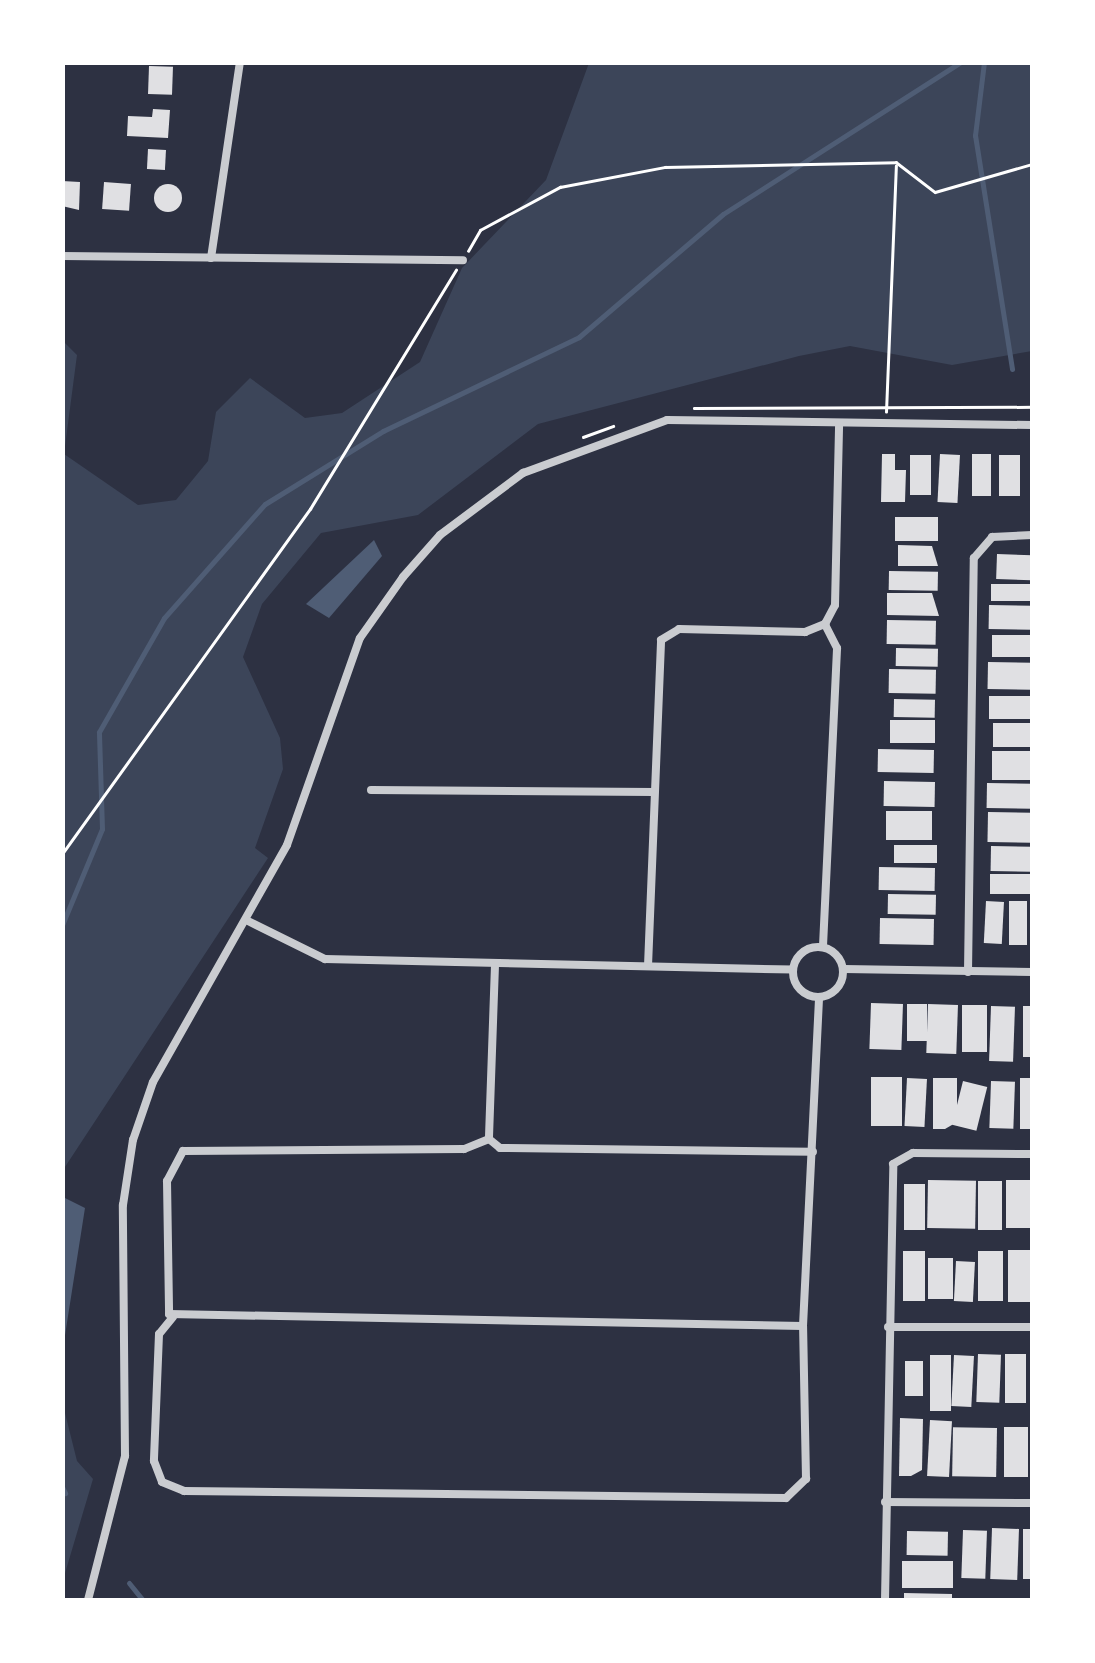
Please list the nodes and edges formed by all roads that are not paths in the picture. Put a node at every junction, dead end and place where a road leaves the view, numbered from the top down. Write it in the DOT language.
graph roads {
  1 [pos="240,62"];
  2 [pos="62,256"];
  3 [pos="211,258"];
  4 [pos="462,260"];
  5 [pos="839,424"];
  6 [pos="1032,425"];
  7 [pos="1032,536"];
  8 [pos="825,624"];
  9 [pos="371,790"];
  10 [pos="654,792"];
  11 [pos="248,922"];
  12 [pos="822,946"];
  13 [pos="495,965"];
  14 [pos="648,966"];
  15 [pos="844,969"];
  16 [pos="793,970"];
  17 [pos="968,972"];
  18 [pos="1032,972"];
  19 [pos="819,998"];
  20 [pos="489,1139"];
  21 [pos="813,1152"];
  22 [pos="1032,1154"];
  23 [pos="174,1317"];
  24 [pos="803,1326"];
  25 [pos="888,1327"];
  26 [pos="1032,1327"];
  27 [pos="885,1502"];
  28 [pos="1032,1503"];
  29 [pos="88,1600"];
  30 [pos="885,1600"];
  1 -- 3 [label="street"];
  2 -- 3 [label="street"];
  3 -- 4 [label="street"];
  5 -- 6 [label="street"];
  5 -- 8 [label="street"];
  5 -- 11 [label="street"];
  7 -- 17 [label="street"];
  8 -- 10 [label="street"];
  8 -- 12 [label="street"];
  9 -- 10 [label="street"];
  10 -- 14 [label="street"];
  11 -- 13 [label="street"];
  11 -- 29 [label="street"];
  12 -- 15 [label="street"];
  12 -- 16 [label="street"];
  13 -- 14 [label="street"];
  13 -- 20 [label="street"];
  14 -- 16 [label="street"];
  15 -- 17 [label="street"];
  15 -- 19 [label="street"];
  16 -- 19 [label="street"];
  17 -- 18 [label="street"];
  19 -- 21 [label="street"];
  20 -- 21 [label="street"];
  20 -- 23 [label="street"];
  21 -- 24 [label="street"];
  22 -- 25 [label="street"];
  23 -- 24 [label="street"];
  23 -- 24 [label="street"];
  25 -- 26 [label="street"];
  25 -- 27 [label="street"];
  27 -- 28 [label="street"];
  27 -- 30 [label="street"];
}
